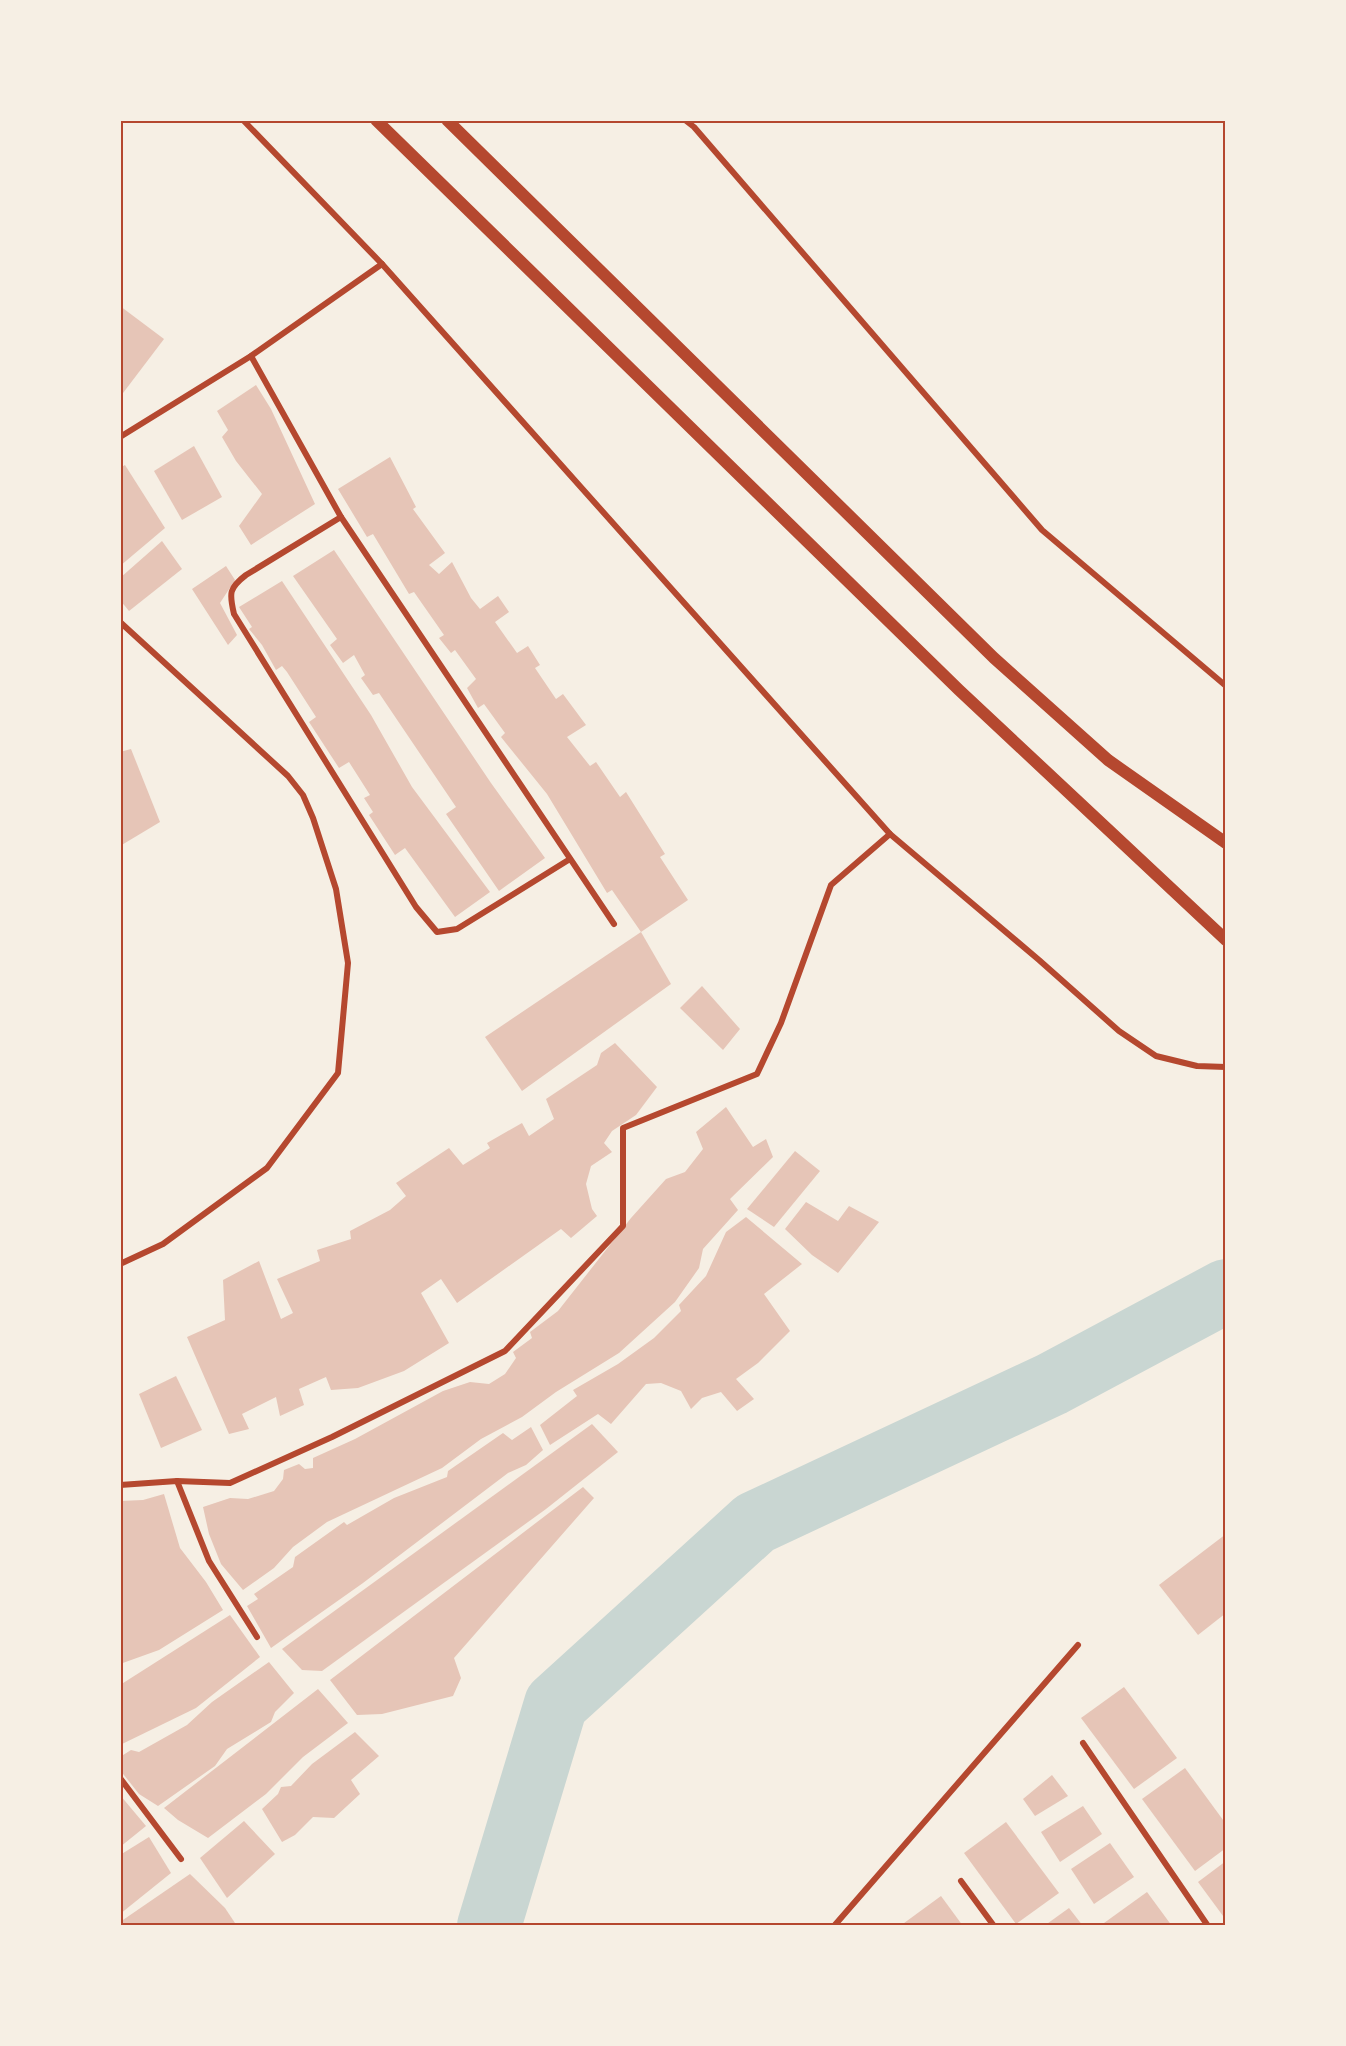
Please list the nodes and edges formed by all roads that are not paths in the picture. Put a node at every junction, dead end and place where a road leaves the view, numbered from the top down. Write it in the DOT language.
graph roads {
  1 [pos="243,120"];
  2 [pos="376,120"];
  3 [pos="447,120"];
  4 [pos="685,120"];
  5 [pos="699,120"];
  6 [pos="694,127"];
  7 [pos="382,264"];
  8 [pos="251,356"];
  9 [pos="120,437"];
  10 [pos="341,517"];
  11 [pos="120,622"];
  12 [pos="1226,686"];
  13 [pos="890,834"];
  14 [pos="1226,843"];
  15 [pos="570,859"];
  16 [pos="614,924"];
  17 [pos="1226,940"];
  18 [pos="1226,1066"];
  19 [pos="120,1264"];
  20 [pos="177,1481"];
  21 [pos="120,1485"];
  22 [pos="257,1637"];
  23 [pos="1078,1645"];
  24 [pos="1083,1743"];
  25 [pos="120,1778"];
  26 [pos="181,1859"];
  27 [pos="961,1881"];
  28 [pos="834,1926"];
  29 [pos="994,1926"];
  30 [pos="1208,1926"];
  1 -- 7 [label="street"];
  2 -- 17 [label="main road"];
  3 -- 14 [label="main road"];
  4 -- 6 [label="street"];
  5 -- 6 [label="street"];
  6 -- 12 [label="street"];
  7 -- 8 [label="street"];
  7 -- 13 [label="street"];
  8 -- 9 [label="street"];
  8 -- 10 [label="street"];
  10 -- 15 [label="street"];
  10 -- 15 [label="street"];
  11 -- 19 [label="street"];
  13 -- 18 [label="street"];
  13 -- 20 [label="street"];
  15 -- 16 [label="street"];
  20 -- 21 [label="street"];
  20 -- 22 [label="street"];
  23 -- 28 [label="street"];
  24 -- 30 [label="street"];
  25 -- 26 [label="street"];
  27 -- 29 [label="street"];
}
